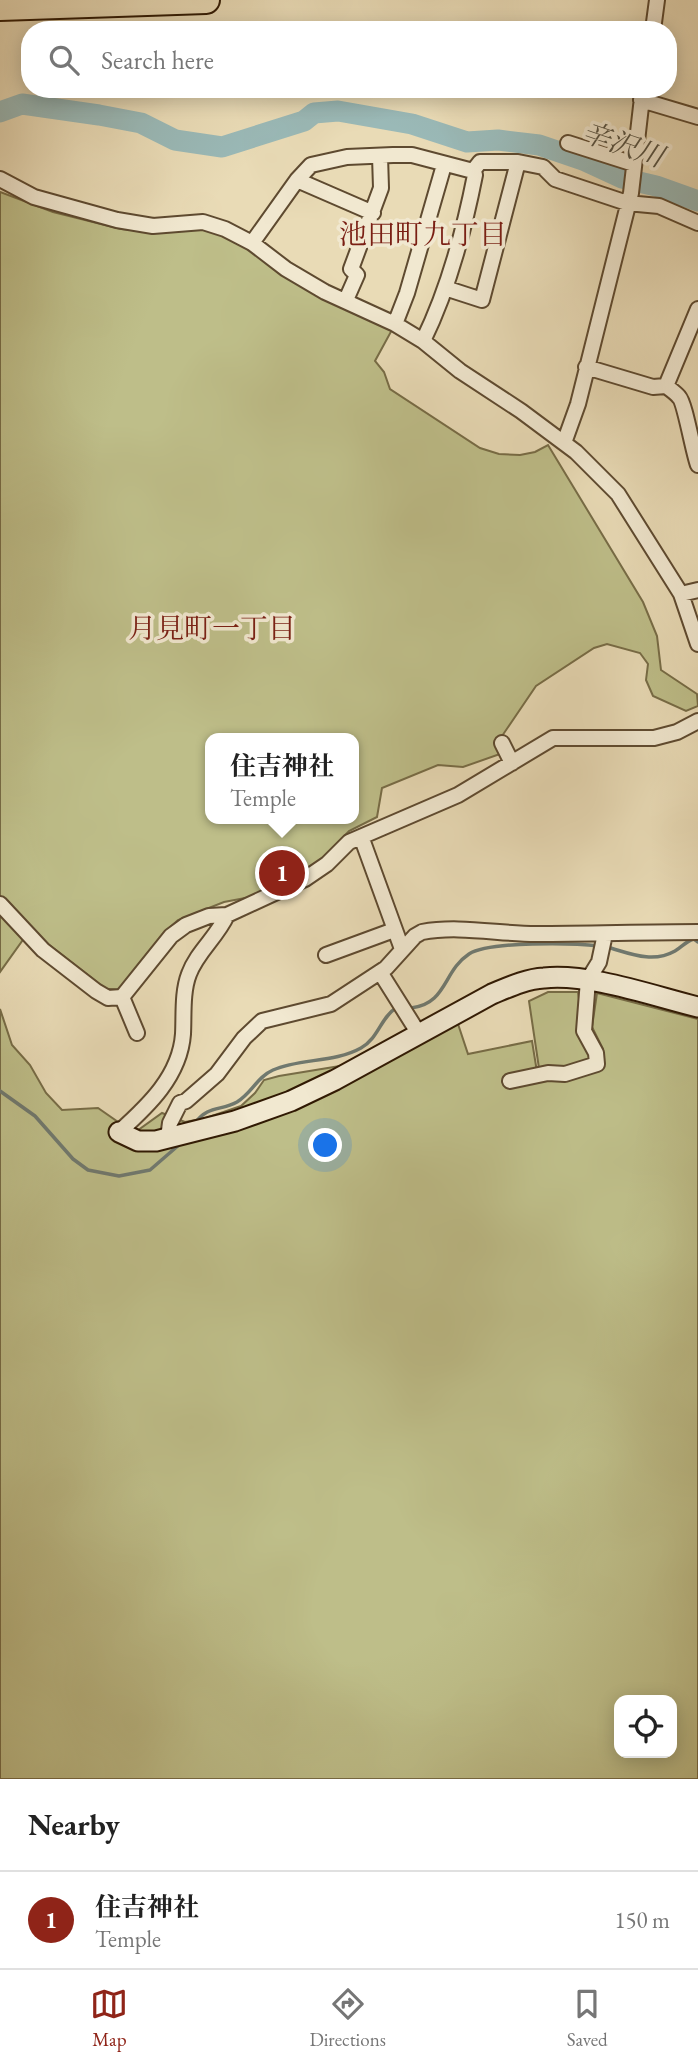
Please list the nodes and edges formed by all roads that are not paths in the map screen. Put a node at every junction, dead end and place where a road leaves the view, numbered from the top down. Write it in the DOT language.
graph roads {
  1 [pos="206,0"];
  2 [pos="657,0"];
  3 [pos="0,7"];
  4 [pos="654,21"];
  5 [pos="642,98"];
  6 [pos="650,98"];
  7 [pos="698,117"];
  8 [pos="568,143"];
  9 [pos="380,156"];
  10 [pos="518,162"];
  11 [pos="444,165"];
  12 [pos="634,166"];
  13 [pos="473,171"];
  14 [pos="0,179"];
  15 [pos="297,180"];
  16 [pos="629,198"];
  17 [pos="373,213"];
  18 [pos="698,223"];
  19 [pos="252,243"];
  20 [pos="444,288"];
  21 [pos="346,300"];
  22 [pos="698,309"];
  23 [pos="395,324"];
  24 [pos="423,341"];
  25 [pos="586,367"];
  26 [pos="666,386"];
  27 [pos="564,443"];
  28 [pos="698,465"];
  29 [pos="698,590"];
  30 [pos="681,594"];
  31 [pos="698,644"];
  32 [pos="698,721"];
  33 [pos="502,743"];
  34 [pos="512,763"];
  35 [pos="362,839"];
  36 [pos="0,904"];
  37 [pos="227,915"];
  38 [pos="394,930"];
  39 [pos="698,932"];
  40 [pos="604,942"];
  41 [pos="402,949"];
  42 [pos="326,955"];
  43 [pos="380,972"];
  44 [pos="588,980"];
  45 [pos="122,997"];
  46 [pos="698,1007"];
  47 [pos="137,1033"];
  48 [pos="419,1034"];
  49 [pos="174,1066"];
  50 [pos="510,1081"];
  51 [pos="180,1103"];
  52 [pos="119,1132"];
  53 [pos="168,1138"];
  1 -- 3 [label="highway"];
  2 -- 4 [label="street"];
  5 -- 12 [label="street"];
  6 -- 7 [label="street"];
  8 -- 12 [label="street"];
  9 -- 11 [label="street"];
  9 -- 15 [label="street"];
  9 -- 17 [label="street"];
  10 -- 13 [label="street"];
  10 -- 16 [label="street"];
  10 -- 20 [label="street"];
  11 -- 13 [label="street"];
  11 -- 23 [label="street"];
  12 -- 16 [label="street"];
  13 -- 20 [label="street"];
  14 -- 19 [label="street"];
  15 -- 17 [label="street"];
  15 -- 19 [label="street"];
  16 -- 18 [label="street"];
  16 -- 25 [label="street"];
  17 -- 21 [label="street"];
  19 -- 21 [label="street"];
  20 -- 24 [label="street"];
  21 -- 23 [label="street"];
  22 -- 26 [label="street"];
  23 -- 24 [label="street"];
  24 -- 27 [label="street"];
  25 -- 26 [label="street"];
  25 -- 27 [label="street"];
  26 -- 28 [label="street"];
  27 -- 30 [label="street"];
  29 -- 30 [label="street"];
  30 -- 31 [label="street"];
  32 -- 34 [label="street"];
  33 -- 34 [label="street"];
  34 -- 35 [label="street"];
  35 -- 37 [label="street"];
  35 -- 38 [label="street"];
  36 -- 45 [label="street"];
  37 -- 45 [label="street"];
  37 -- 49 [label="street"];
  38 -- 41 [label="street"];
  38 -- 42 [label="street"];
  39 -- 40 [label="street"];
  40 -- 41 [label="street"];
  40 -- 44 [label="street"];
  41 -- 43 [label="street"];
  43 -- 48 [label="street"];
  43 -- 51 [label="street"];
  44 -- 46 [label="street"];
  44 -- 48 [label="street"];
  44 -- 50 [label="street"];
  45 -- 47 [label="street"];
  48 -- 53 [label="street"];
  49 -- 51 [label="street"];
  49 -- 52 [label="street"];
  51 -- 53 [label="street"];
  52 -- 53 [label="street"];
}
